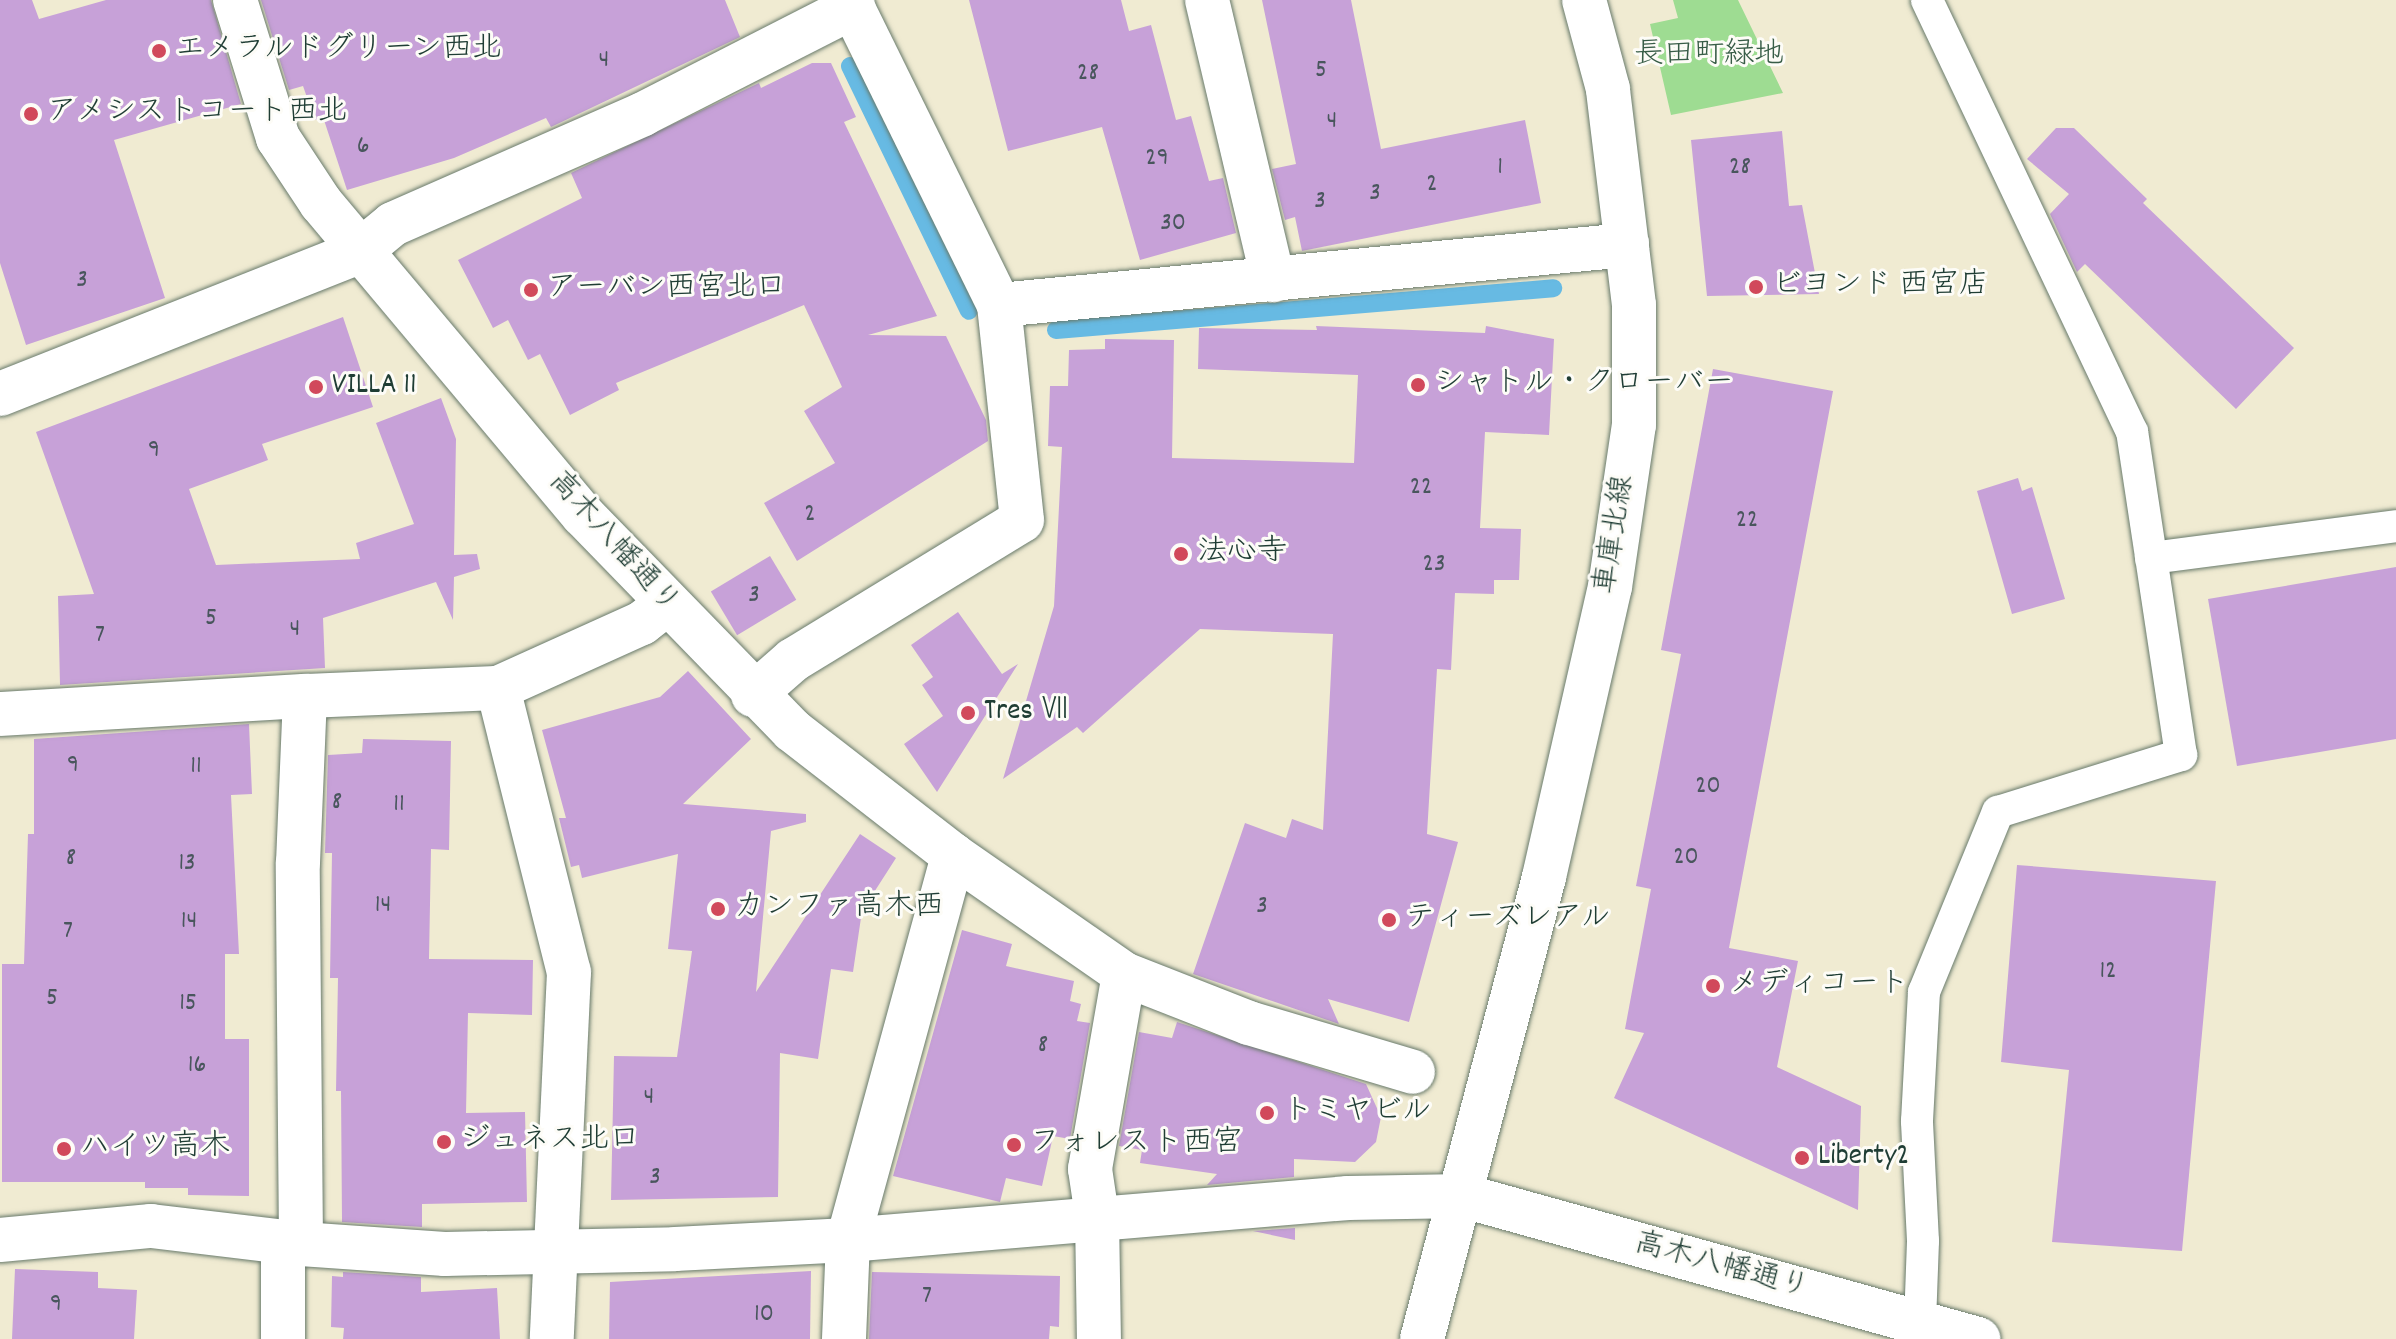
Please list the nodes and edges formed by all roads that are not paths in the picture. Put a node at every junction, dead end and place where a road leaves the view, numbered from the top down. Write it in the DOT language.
graph roads {
  1 [pos="235,0"];
  2 [pos="1207,0"];
  3 [pos="1584,0"];
  4 [pos="1927,0"];
  5 [pos="851,4"];
  6 [pos="1627,245"];
  7 [pos="359,252"];
  8 [pos="1273,280"];
  9 [pos="999,305"];
  10 [pos="0,394"];
  11 [pos="2396,526"];
  12 [pos="2151,558"];
  13 [pos="666,604"];
  14 [pos="498,688"];
  15 [pos="753,695"];
  16 [pos="305,696"];
  17 [pos="0,714"];
  18 [pos="953,855"];
  19 [pos="1124,974"];
  20 [pos="1413,1072"];
  21 [pos="1464,1196"];
  22 [pos="1097,1216"];
  23 [pos="0,1240"];
  24 [pos="848,1240"];
  25 [pos="292,1244"];
  26 [pos="556,1251"];
  27 [pos="1920,1323"];
  28 [pos="283,1339"];
  29 [pos="552,1339"];
  30 [pos="844,1339"];
  31 [pos="1099,1339"];
  32 [pos="1422,1339"];
  33 [pos="1978,1339"];
  1 -- 7 [label="street, 高木八幡通り"];
  2 -- 8 [label="street"];
  3 -- 6 [label="street, 車庫北線"];
  4 -- 12 [label="lane"];
  5 -- 7 [label="street"];
  5 -- 9 [label="street"];
  6 -- 8 [label="street"];
  6 -- 21 [label="street, 車庫北線"];
  7 -- 10 [label="street"];
  7 -- 13 [label="street, 高木八幡通り"];
  8 -- 9 [label="street"];
  9 -- 15 [label="street"];
  11 -- 12 [label="lane"];
  12 -- 27 [label="lane"];
  13 -- 14 [label="street"];
  13 -- 15 [label="street, 高木八幡通り"];
  14 -- 16 [label="street"];
  14 -- 26 [label="street"];
  15 -- 18 [label="street, 高木八幡通り"];
  16 -- 17 [label="street"];
  16 -- 25 [label="street"];
  18 -- 19 [label="street, 高木八幡通り"];
  18 -- 24 [label="street"];
  19 -- 20 [label="street, 高木八幡通り"];
  19 -- 22 [label="street"];
  21 -- 22 [label="street, 高木八幡通り"];
  21 -- 27 [label="street, 高木八幡通り"];
  21 -- 32 [label="street, 車庫北線"];
  22 -- 24 [label="street, 高木八幡通り"];
  22 -- 31 [label="street"];
  23 -- 25 [label="street, 高木八幡通り"];
  24 -- 26 [label="street, 高木八幡通り"];
  24 -- 30 [label="street"];
  25 -- 26 [label="street, 高木八幡通り"];
  25 -- 28 [label="street"];
  26 -- 29 [label="street"];
  27 -- 33 [label="street, 高木八幡通り"];
}
